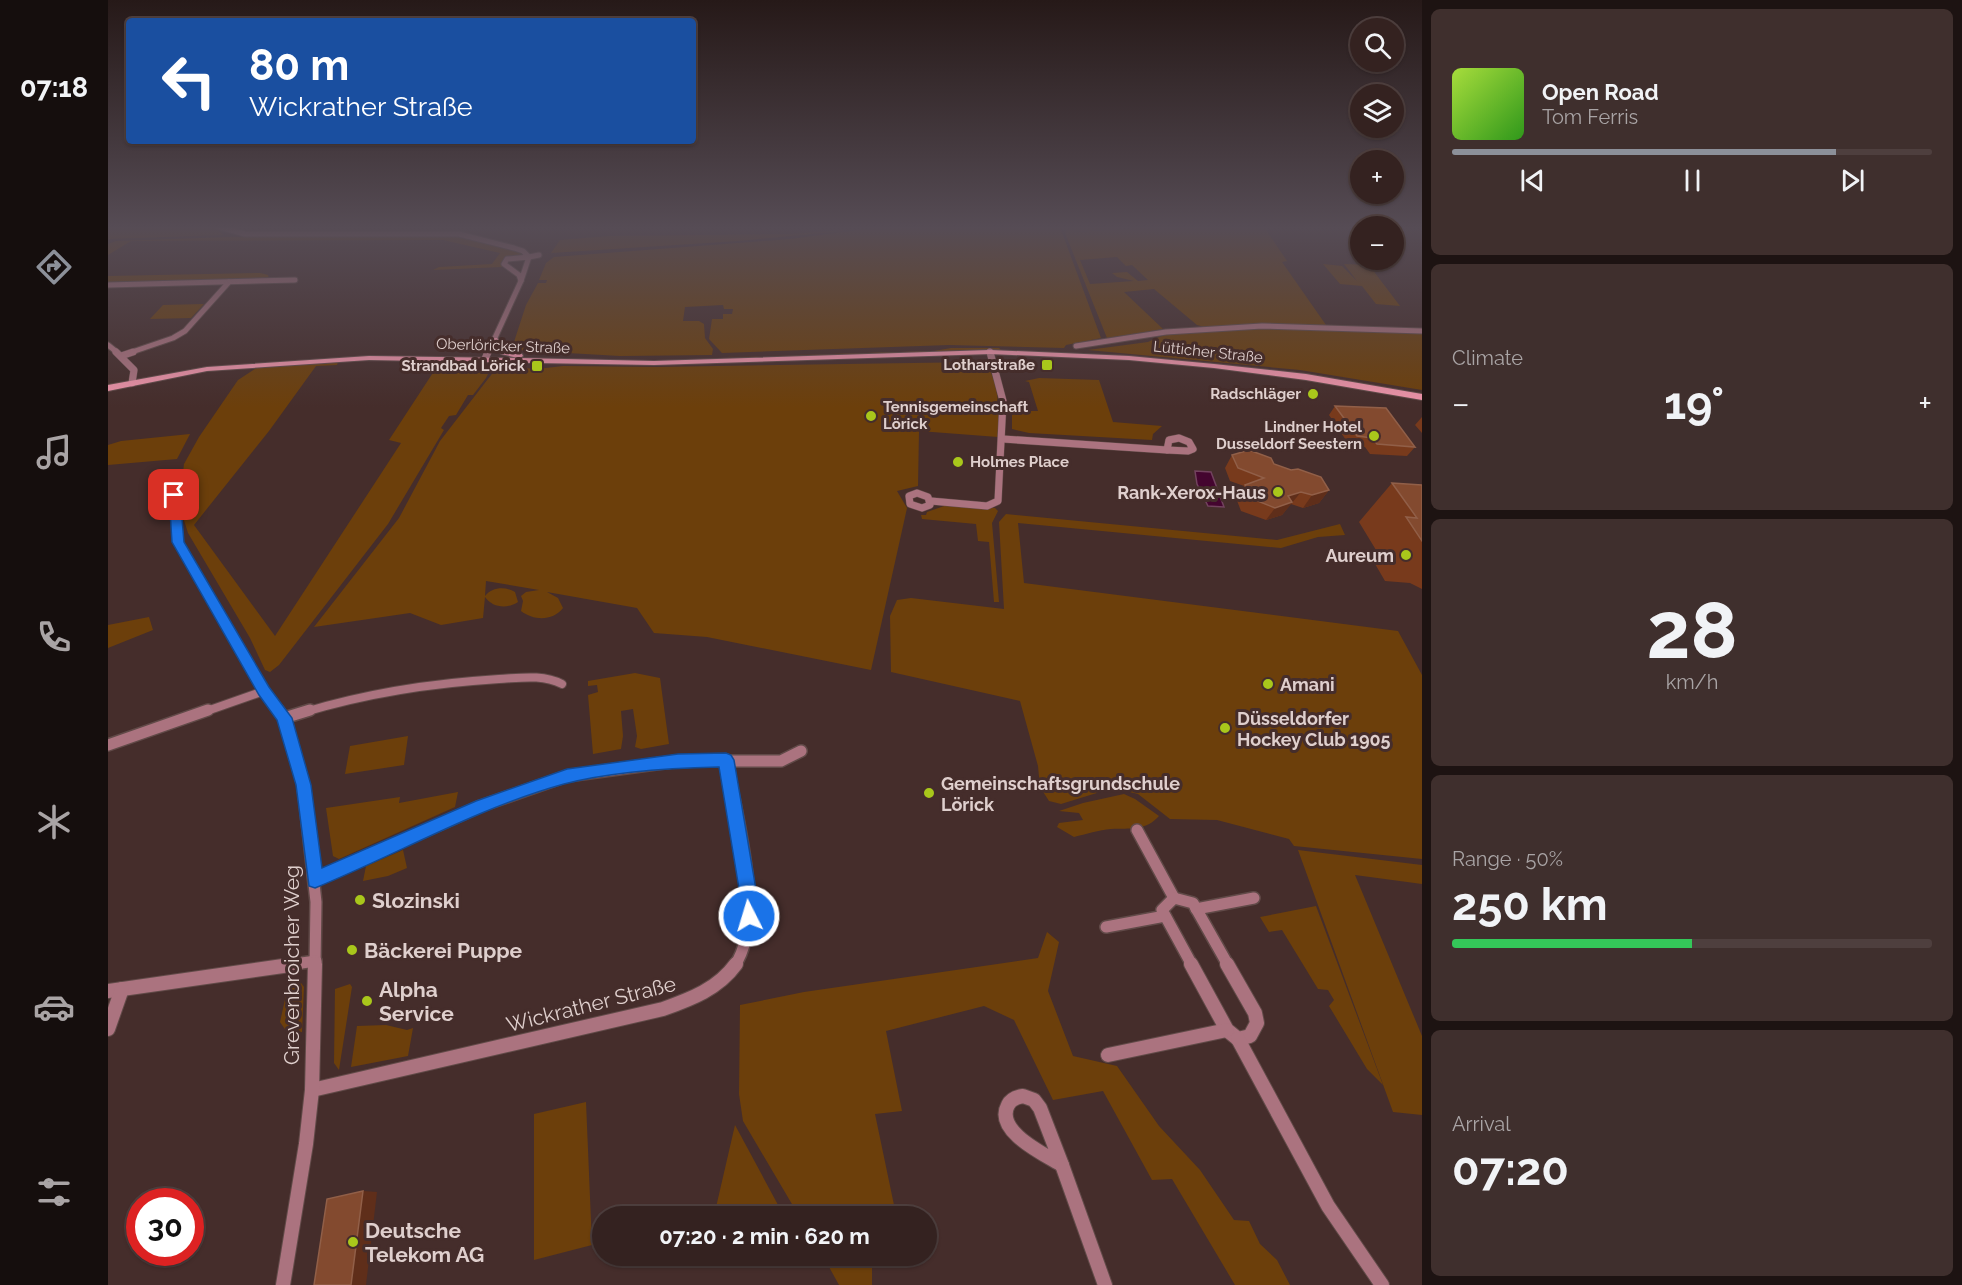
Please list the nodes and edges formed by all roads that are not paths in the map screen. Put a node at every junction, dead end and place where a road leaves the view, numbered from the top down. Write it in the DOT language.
graph roads {
  1 [pos="225,287"];
  2 [pos="518,287"];
  3 [pos="1422,331"];
  4 [pos="494,340"];
  5 [pos="108,345"];
  6 [pos="1076,346"];
  7 [pos="992,355"];
  8 [pos="122,356"];
  9 [pos="485,359"];
  10 [pos="564,362"];
  11 [pos="132,382"];
  12 [pos="108,388"];
  13 [pos="1420,402"];
  14 [pos="1003,439"];
  15 [pos="1167,450"];
  16 [pos="174,495"];
  17 [pos="931,501"];
  18 [pos="562,684"];
  19 [pos="264,691"];
  20 [pos="284,718"];
  21 [pos="108,745"];
  22 [pos="801,751"];
  23 [pos="726,760"];
  24 [pos="1137,830"];
  25 [pos="315,880"];
  26 [pos="1174,898"];
  27 [pos="1254,898"];
  28 [pos="1196,909"];
  29 [pos="1165,916"];
  30 [pos="1106,927"];
  31 [pos="316,961"];
  32 [pos="122,989"];
  33 [pos="108,991"];
  34 [pos="108,1029"];
  35 [pos="1232,1035"];
  36 [pos="1108,1055"];
  37 [pos="312,1090"];
  38 [pos="1062,1165"];
  39 [pos="283,1285"];
  40 [pos="1106,1285"];
  41 [pos="1382,1285"];
  1 -- 8 [label="street"];
  2 -- 4 [label="street"];
  3 -- 6 [label="street"];
  4 -- 9 [label="street"];
  4 -- 10 [label="main road"];
  5 -- 8 [label="street"];
  7 -- 10 [label="main road, Oberlöricker Straße"];
  7 -- 13 [label="main road, Lütticher Straße"];
  7 -- 14 [label="street"];
  8 -- 11 [label="street"];
  9 -- 10 [label="main road, Oberlöricker Straße"];
  9 -- 11 [label="main road, Oberlöricker Straße"];
  11 -- 12 [label="main road, Oberlöricker Straße"];
  14 -- 15 [label="street"];
  14 -- 17 [label="street"];
  16 -- 19 [label="street, Grevenbroicher Weg"];
  18 -- 20 [label="street"];
  19 -- 20 [label="street, Grevenbroicher Weg"];
  19 -- 21 [label="street"];
  20 -- 25 [label="street, Grevenbroicher Weg"];
  22 -- 23 [label="street"];
  23 -- 25 [label="street"];
  23 -- 37 [label="street, Wickrather Straße"];
  24 -- 26 [label="street"];
  25 -- 31 [label="street, Grevenbroicher Weg"];
  26 -- 28 [label="street"];
  26 -- 29 [label="street"];
  27 -- 28 [label="street"];
  28 -- 35 [label="street"];
  29 -- 30 [label="street"];
  29 -- 35 [label="street"];
  31 -- 32 [label="street"];
  31 -- 37 [label="street, Grevenbroicher Weg"];
  32 -- 33 [label="street"];
  32 -- 34 [label="street"];
  35 -- 36 [label="street"];
  35 -- 41 [label="street"];
  37 -- 39 [label="street, Grevenbroicher Weg"];
  38 -- 38 [label="street"];
  38 -- 40 [label="street"];
}
